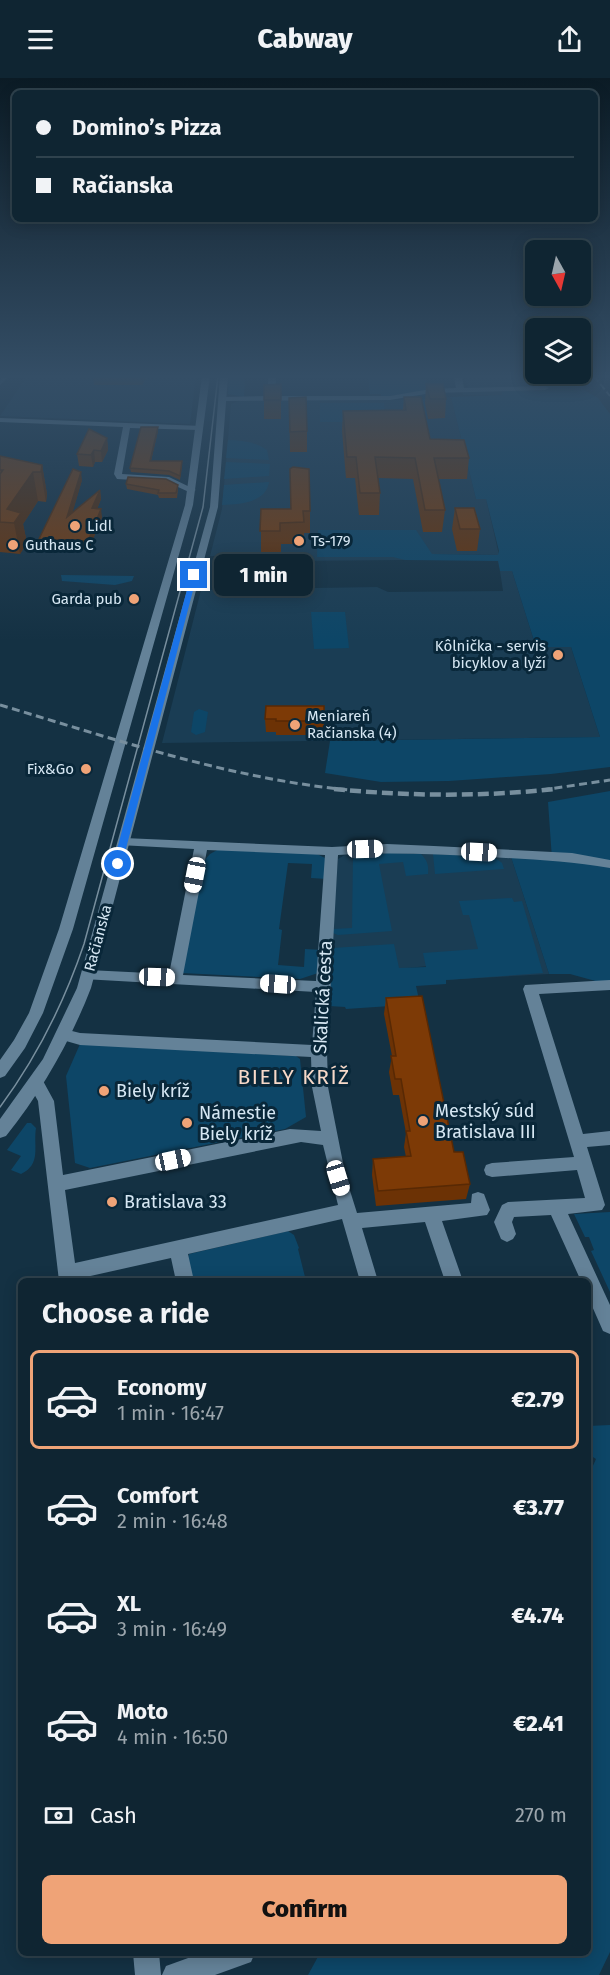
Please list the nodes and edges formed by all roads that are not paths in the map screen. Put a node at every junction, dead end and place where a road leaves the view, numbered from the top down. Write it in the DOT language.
graph roads {
  1 [pos="120,465"];
  2 [pos="195,465"];
  3 [pos="217,465"];
  4 [pos="192,490"];
  5 [pos="124,842"];
  6 [pos="201,845"];
  7 [pos="332,851"];
  8 [pos="610,864"];
  9 [pos="88,975"];
  10 [pos="175,978"];
  11 [pos="610,985"];
  12 [pos="323,987"];
  13 [pos="64,1035"];
  14 [pos="319,1051"];
  15 [pos="0,1072"];
  16 [pos="36,1083"];
  17 [pos="0,1131"];
  18 [pos="610,1138"];
  19 [pos="330,1139"];
  20 [pos="577,1141"];
  21 [pos="583,1163"];
  22 [pos="492,1170"];
  23 [pos="57,1184"];
  24 [pos="478,1198"];
  25 [pos="556,1207"];
  26 [pos="350,1215"];
  27 [pos="431,1215"];
  28 [pos="507,1234"];
  29 [pos="178,1249"];
  30 [pos="68,1277"];
  31 [pos="184,1278"];
  32 [pos="368,1278"];
  33 [pos="453,1278"];
  34 [pos="588,1278"];
  35 [pos="591,1283"];
  36 [pos="610,1325"];
  37 [pos="146,1956"];
  38 [pos="233,1956"];
  39 [pos="148,1975"];
  40 [pos="175,1975"];
  1 -- 4 [label="street"];
  2 -- 4 [label="street, Račianska"];
  3 -- 5 [label="street, Račianska"];
  4 -- 15 [label="street, Račianska"];
  5 -- 6 [label="street"];
  5 -- 9 [label="street, Račianska"];
  6 -- 7 [label="street"];
  6 -- 10 [label="street"];
  7 -- 8 [label="street"];
  7 -- 12 [label="street, Skalická cesta"];
  9 -- 10 [label="street"];
  9 -- 13 [label="street, Račianska"];
  10 -- 12 [label="street"];
  11 -- 20 [label="street"];
  12 -- 14 [label="street, Skalická cesta"];
  13 -- 14 [label="street"];
  13 -- 16 [label="street, Račianska"];
  14 -- 19 [label="street, Skalická cesta"];
  16 -- 17 [label="street, Račianska"];
  16 -- 23 [label="street"];
  18 -- 20 [label="street"];
  19 -- 23 [label="street"];
  19 -- 26 [label="street, Skalická cesta"];
  20 -- 21 [label="street"];
  21 -- 22 [label="street"];
  21 -- 25 [label="street"];
  23 -- 30 [label="street"];
  24 -- 27 [label="street"];
  25 -- 28 [label="street"];
  25 -- 34 [label="street"];
  26 -- 27 [label="street"];
  26 -- 29 [label="street"];
  26 -- 32 [label="street, Skalická cesta"];
  27 -- 33 [label="street"];
  29 -- 30 [label="street"];
  29 -- 31 [label="street"];
  35 -- 36 [label="street"];
  37 -- 39 [label="street"];
  38 -- 40 [label="street"];
}
